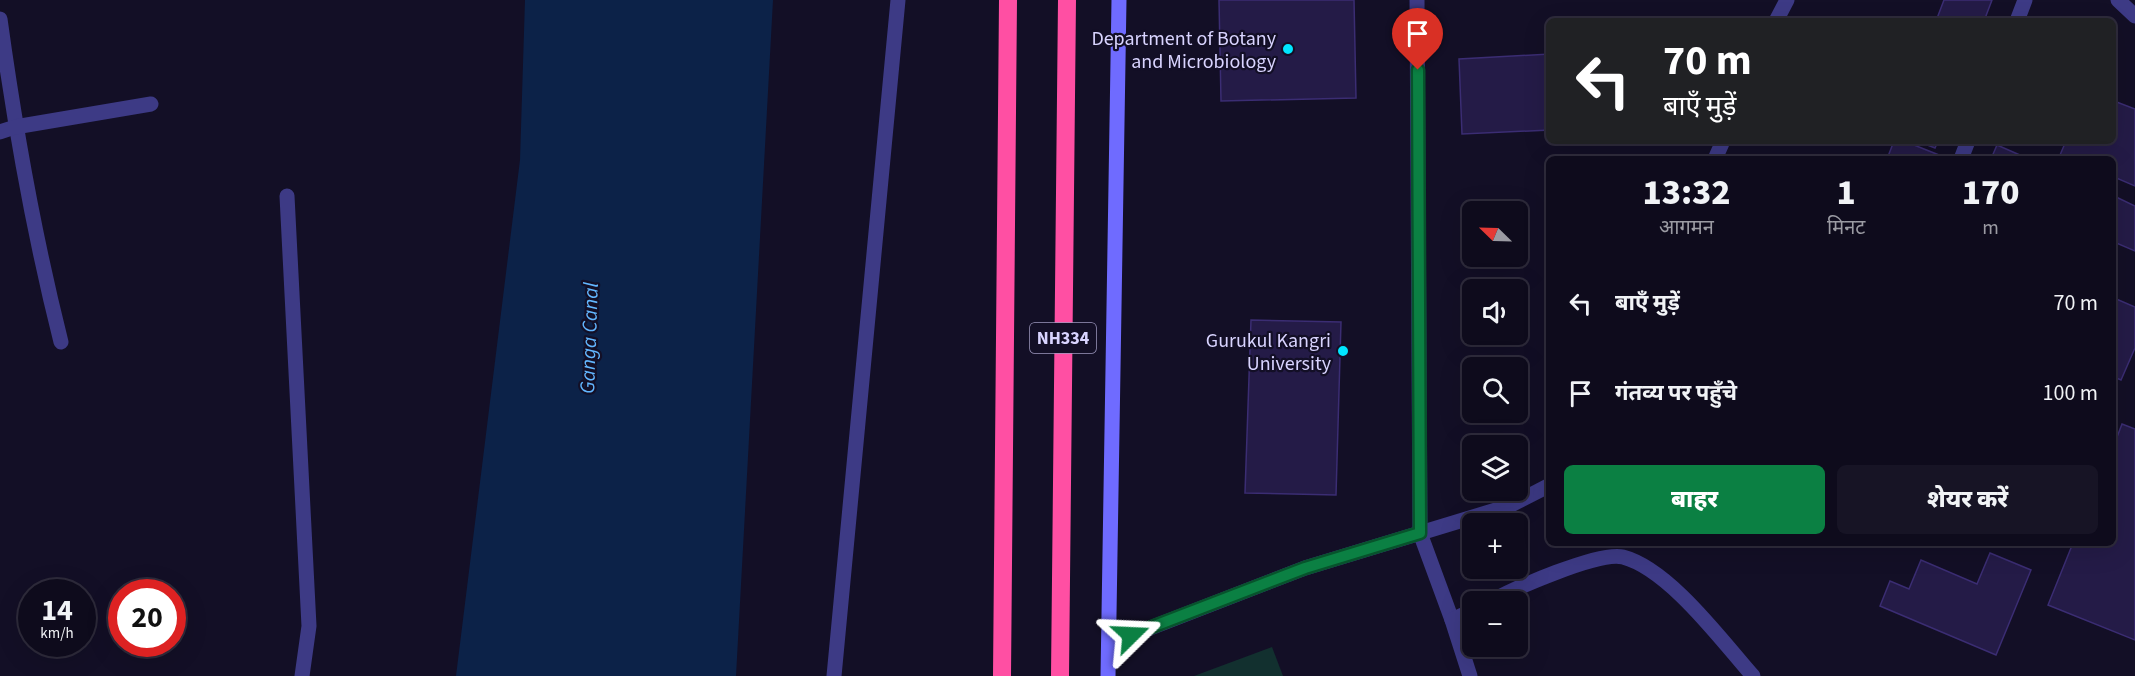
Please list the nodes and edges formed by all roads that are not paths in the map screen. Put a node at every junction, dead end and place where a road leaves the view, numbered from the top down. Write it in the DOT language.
graph roads {
  1 [pos="898,0"];
  2 [pos="1008,0"];
  3 [pos="1067,0"];
  4 [pos="1119,0"];
  5 [pos="1418,0"];
  6 [pos="1787,0"];
  7 [pos="2025,0"];
  8 [pos="2118,0"];
  9 [pos="2135,16"];
  10 [pos="1778,18"];
  11 [pos="2018,18"];
  12 [pos="0,19"];
  13 [pos="151,104"];
  14 [pos="7,130"];
  15 [pos="287,196"];
  16 [pos="62,342"];
  17 [pos="1546,486"];
  18 [pos="1420,533"];
  19 [pos="1514,591"];
  20 [pos="1462,615"];
  21 [pos="1452,620"];
  22 [pos="1109,644"];
  23 [pos="302,676"];
  24 [pos="834,676"];
  25 [pos="1002,676"];
  26 [pos="1060,676"];
  27 [pos="1108,676"];
  28 [pos="1470,676"];
  29 [pos="1753,676"];
  1 -- 24 [label="street"];
  2 -- 25 [label="highway, NH334"];
  3 -- 26 [label="highway, NH334"];
  4 -- 22 [label="street"];
  5 -- 18 [label="street"];
  6 -- 10 [label="street"];
  7 -- 11 [label="street"];
  8 -- 9 [label="street"];
  12 -- 14 [label="street"];
  13 -- 14 [label="street"];
  14 -- 16 [label="street"];
  15 -- 23 [label="street"];
  17 -- 18 [label="street"];
  18 -- 21 [label="street"];
  18 -- 22 [label="street"];
  19 -- 29 [label="street"];
  20 -- 21 [label="street"];
  21 -- 28 [label="street"];
  22 -- 27 [label="street"];
}
